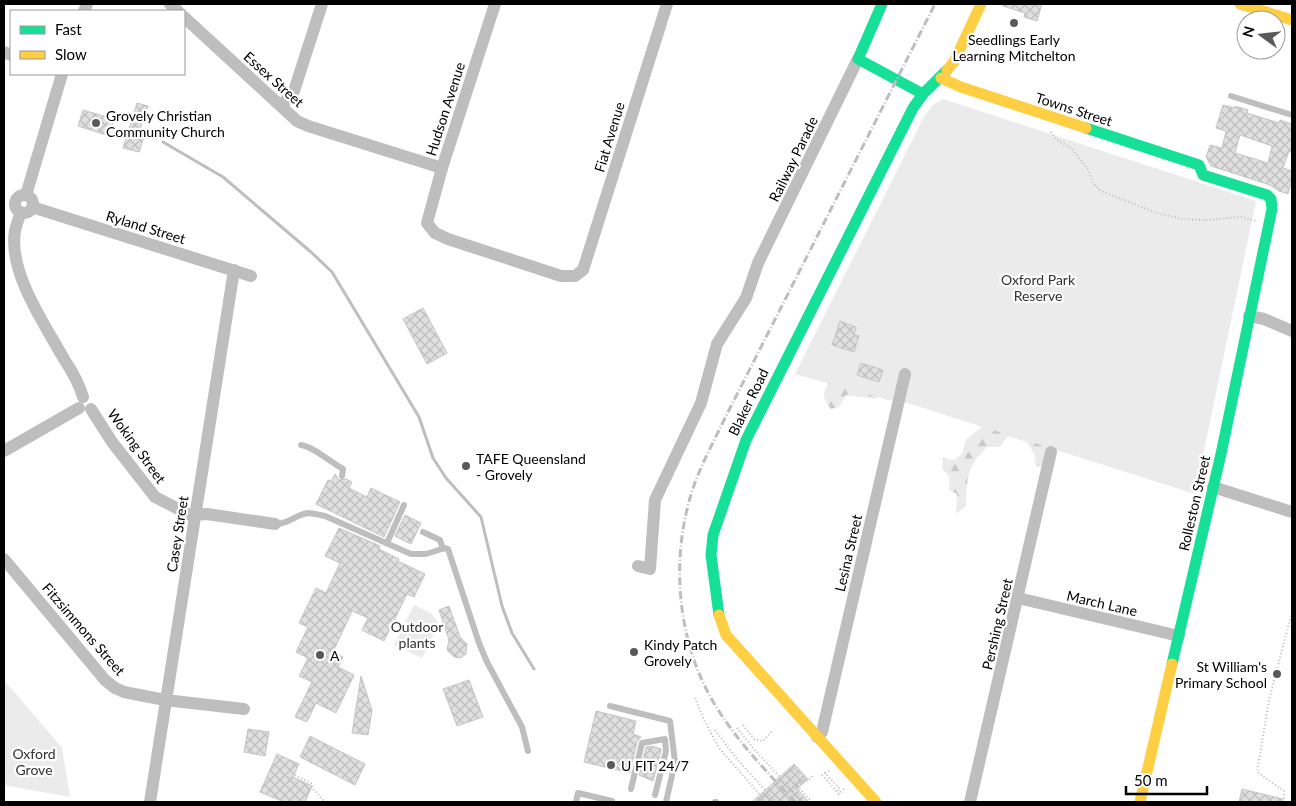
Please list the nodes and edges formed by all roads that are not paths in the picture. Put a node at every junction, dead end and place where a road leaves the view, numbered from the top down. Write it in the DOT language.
graph roads {
  1 [pos="322,4"];
  2 [pos="494,4"];
  3 [pos="667,4"];
  4 [pos="882,4"];
  5 [pos="981,4"];
  6 [pos="1240,4"];
  7 [pos="185,18"];
  8 [pos="1292,20"];
  9 [pos="858,59"];
  10 [pos="62,75"];
  11 [pos="941,78"];
  12 [pos="923,94"];
  13 [pos="1231,96"];
  14 [pos="281,106"];
  15 [pos="1292,115"];
  16 [pos="442,168"];
  17 [pos="20,202"];
  18 [pos="1272,209"];
  19 [pos="427,223"];
  20 [pos="234,270"];
  21 [pos="251,276"];
  22 [pos="1249,316"];
  23 [pos="1292,331"];
  24 [pos="905,374"];
  25 [pos="84,405"];
  26 [pos="302,445"];
  27 [pos="4,451"];
  28 [pos="1051,452"];
  29 [pos="342,476"];
  30 [pos="1213,487"];
  31 [pos="404,506"];
  32 [pos="1292,512"];
  33 [pos="196,514"];
  34 [pos="275,524"];
  35 [pos="423,532"];
  36 [pos="387,543"];
  37 [pos="443,549"];
  38 [pos="4,558"];
  39 [pos="638,566"];
  40 [pos="1018,598"];
  41 [pos="1179,636"];
  42 [pos="165,700"];
  43 [pos="610,706"];
  44 [pos="244,709"];
  45 [pos="817,737"];
  46 [pos="528,751"];
  47 [pos="631,789"];
  48 [pos="655,795"];
  49 [pos="612,801"];
  50 [pos="150,802"];
  51 [pos="576,802"];
  52 [pos="666,802"];
  53 [pos="876,802"];
  54 [pos="970,802"];
  55 [pos="1140,802"];
  1 -- 14 [label="street"];
  2 -- 16 [label="street, Hudson Avenue"];
  3 -- 19 [label="street, Fiat Avenue"];
  4 -- 9 [label="street, Railway Parade"];
  5 -- 11 [label="street, Blaker Road"];
  6 -- 8 [label="street"];
  7 -- 14 [label="street, Essex Street"];
  9 -- 12 [label="street"];
  9 -- 39 [label="street, Railway Parade"];
  10 -- 17 [label="street, Woking Street"];
  11 -- 12 [label="street, Blaker Road"];
  11 -- 18 [label="street, Towns Street"];
  12 -- 45 [label="street, Blaker Road"];
  13 -- 15 [label="lane"];
  14 -- 16 [label="street, Essex Street"];
  16 -- 19 [label="street, Hudson Avenue"];
  17 -- 20 [label="street, Ryland Street"];
  17 -- 25 [label="street, Woking Street"];
  18 -- 22 [label="street, Rolleston Street"];
  20 -- 21 [label="street, Ryland Street"];
  20 -- 33 [label="street, Casey Street"];
  22 -- 23 [label="street"];
  22 -- 30 [label="street, Rolleston Street"];
  24 -- 45 [label="street, Lesina Street"];
  25 -- 27 [label="street"];
  25 -- 33 [label="street, Woking Street"];
  26 -- 29 [label="lane"];
  28 -- 40 [label="street, Pershing Street"];
  30 -- 32 [label="street"];
  30 -- 41 [label="street, Rolleston Street"];
  31 -- 36 [label="lane"];
  33 -- 34 [label="street, Woking Street"];
  33 -- 42 [label="street, Casey Street"];
  34 -- 36 [label="lane"];
  35 -- 37 [label="lane"];
  36 -- 37 [label="lane"];
  37 -- 46 [label="lane"];
  38 -- 42 [label="street, Fitzsimmons Street"];
  40 -- 41 [label="street, March Lane"];
  40 -- 54 [label="street, Pershing Street"];
  41 -- 55 [label="street, Rolleston Street"];
  42 -- 44 [label="street, Fitzsimmons Street"];
  42 -- 50 [label="street, Casey Street"];
  43 -- 52 [label="lane"];
  45 -- 53 [label="street, Blaker Road"];
  47 -- 48 [label="lane"];
  49 -- 51 [label="lane"];
}
